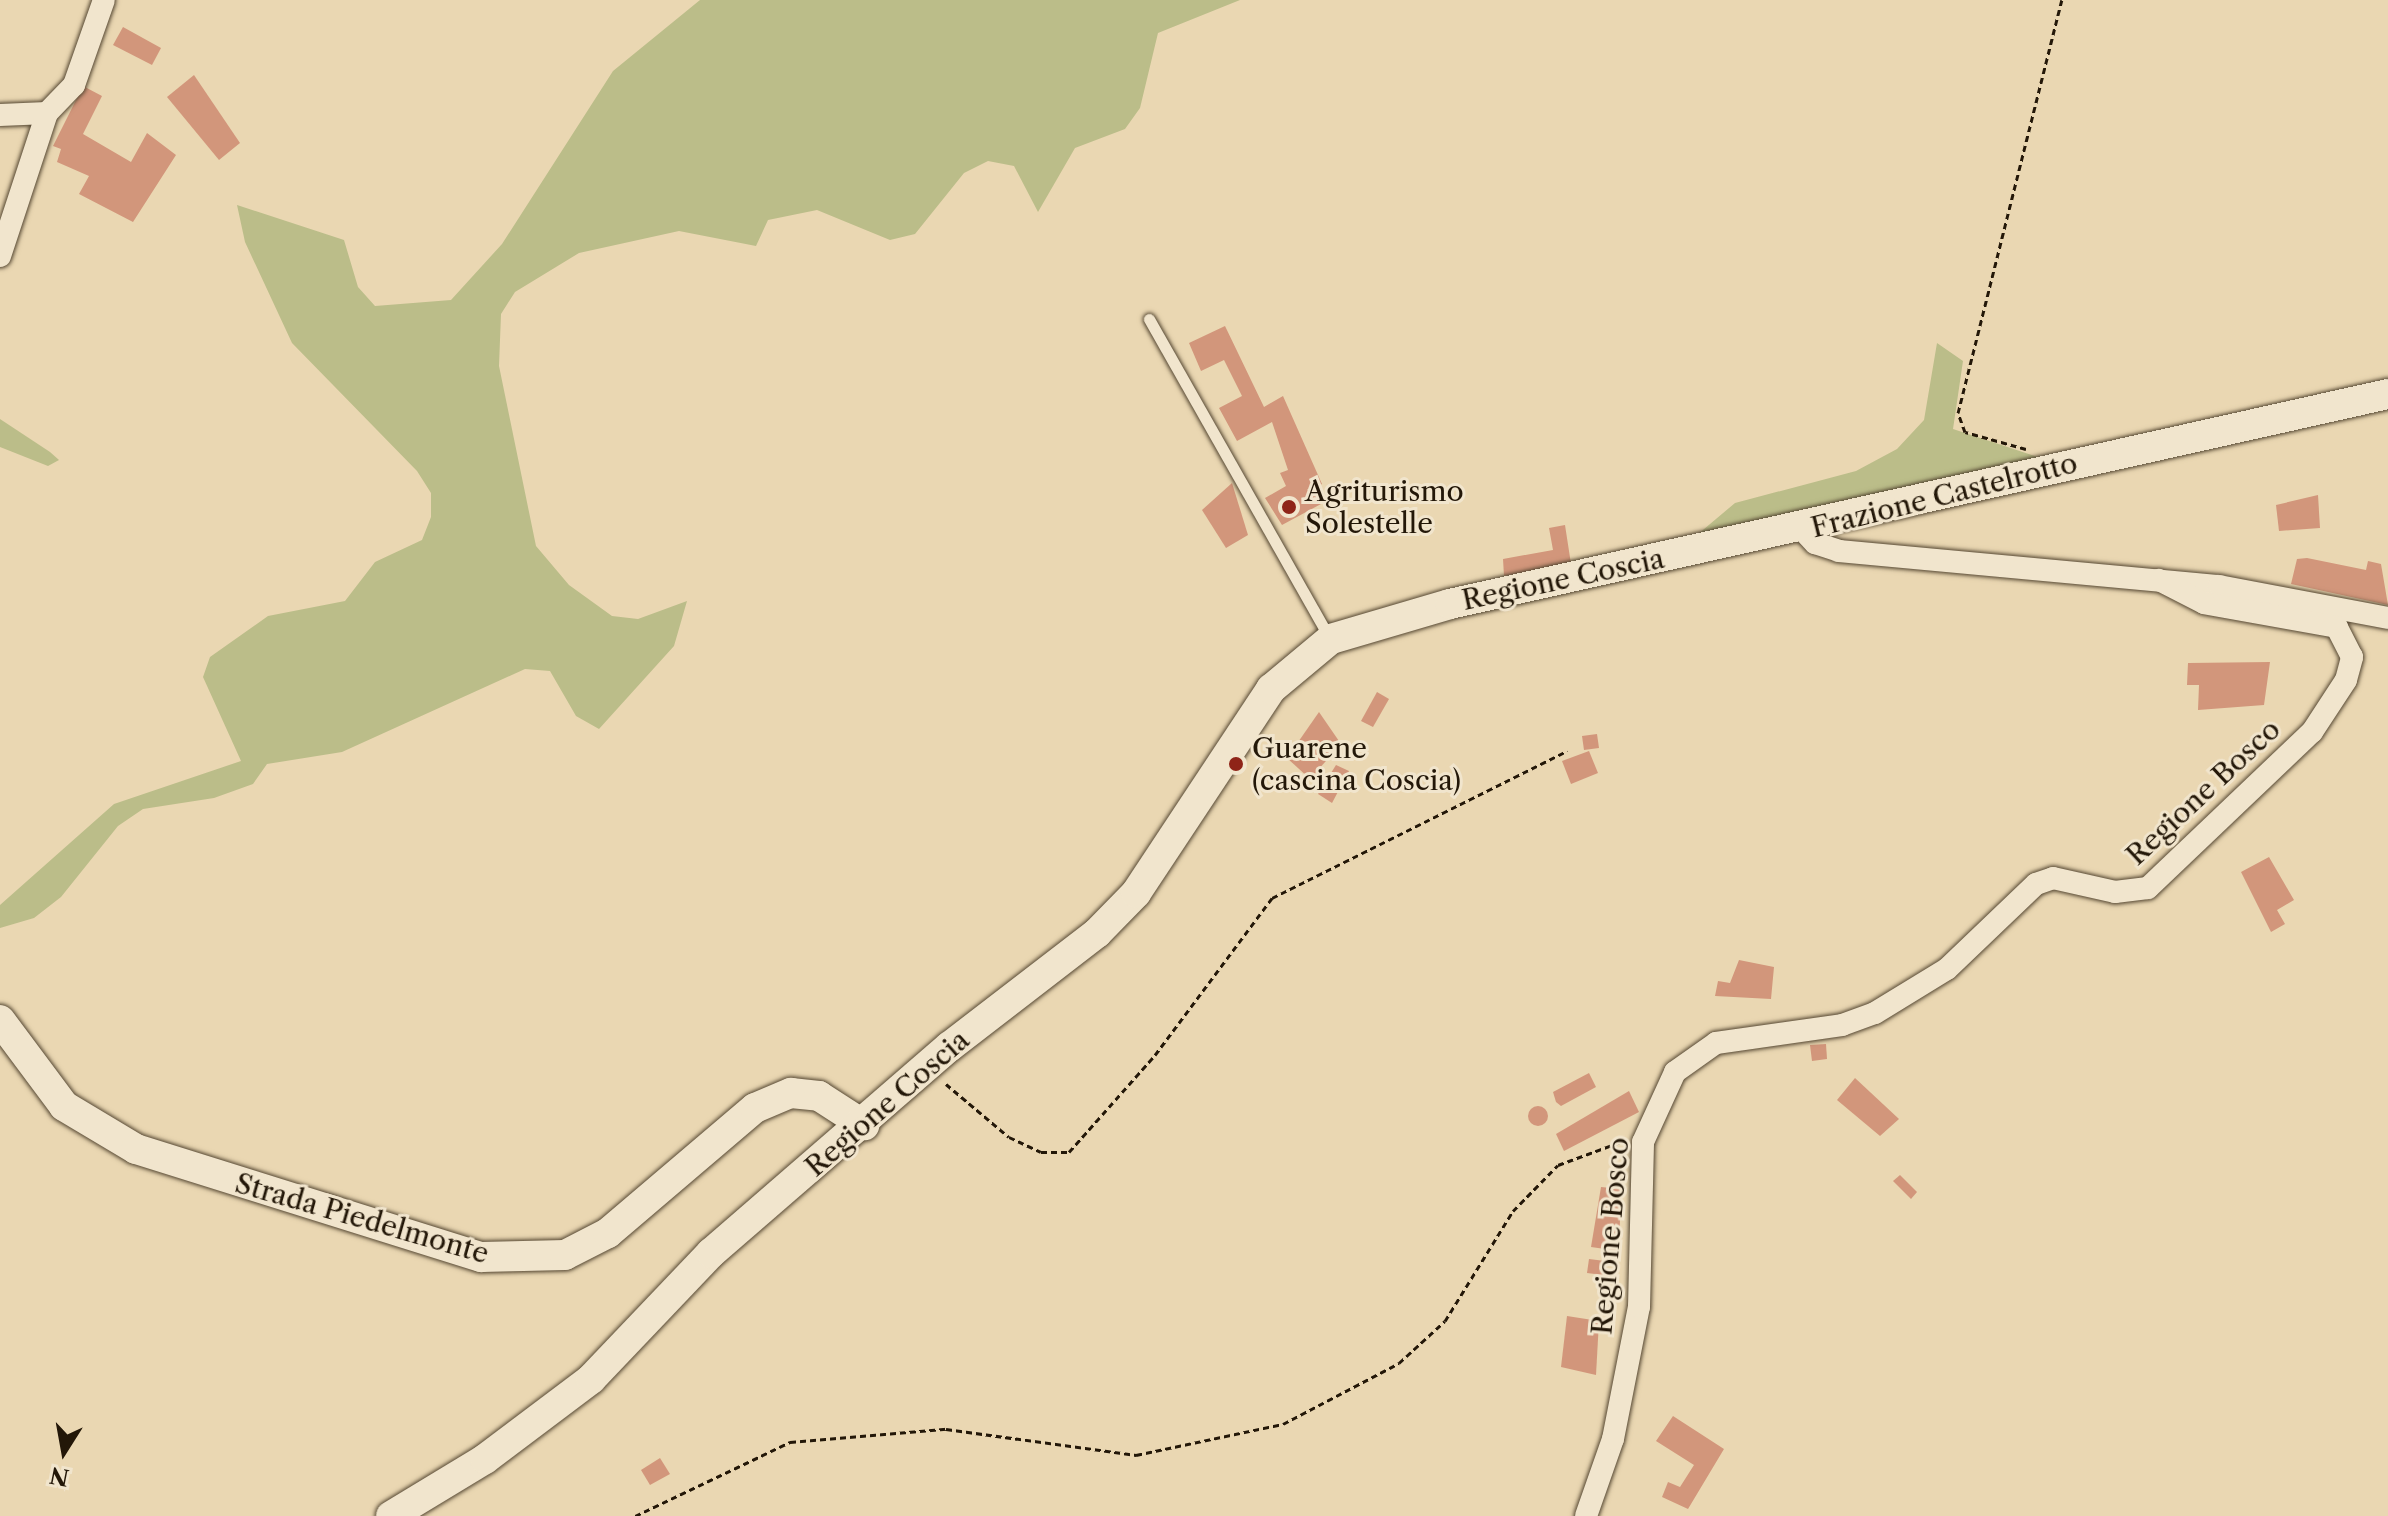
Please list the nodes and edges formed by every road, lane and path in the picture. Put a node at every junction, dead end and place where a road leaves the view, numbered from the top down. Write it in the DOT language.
graph roads {
  1 [pos="104,0"];
  2 [pos="2062,0"];
  3 [pos="47,113"];
  4 [pos="0,115"];
  5 [pos="0,256"];
  6 [pos="1149,319"];
  7 [pos="2388,394"];
  8 [pos="2033,452"];
  9 [pos="1798,525"];
  10 [pos="2159,580"];
  11 [pos="2388,618"];
  12 [pos="1331,639"];
  13 [pos="1567,751"];
  14 [pos="0,1020"];
  15 [pos="902,1090"];
  16 [pos="864,1125"];
  17 [pos="1643,1142"];
  18 [pos="391,1516"];
  19 [pos="635,1516"];
  20 [pos="1586,1516"];
  1 -- 3 [label="street"];
  2 -- 8 [label="path"];
  3 -- 4 [label="street"];
  3 -- 5 [label="street"];
  6 -- 12 [label="lane"];
  7 -- 9 [label="main road, Frazione Castelrotto"];
  9 -- 10 [label="street, Frazione Castelrotto"];
  9 -- 12 [label="main road, Regione Coscia"];
  10 -- 11 [label="street, Frazione Castelrotto"];
  10 -- 17 [label="street, Regione Bosco"];
  12 -- 15 [label="main road, Regione Coscia"];
  13 -- 15 [label="path"];
  14 -- 16 [label="main road, Strada Piedelmonte"];
  15 -- 16 [label="main road, Regione Coscia"];
  16 -- 18 [label="main road, Regione Coscia"];
  17 -- 19 [label="path"];
  17 -- 20 [label="street, Regione Bosco"];
}
